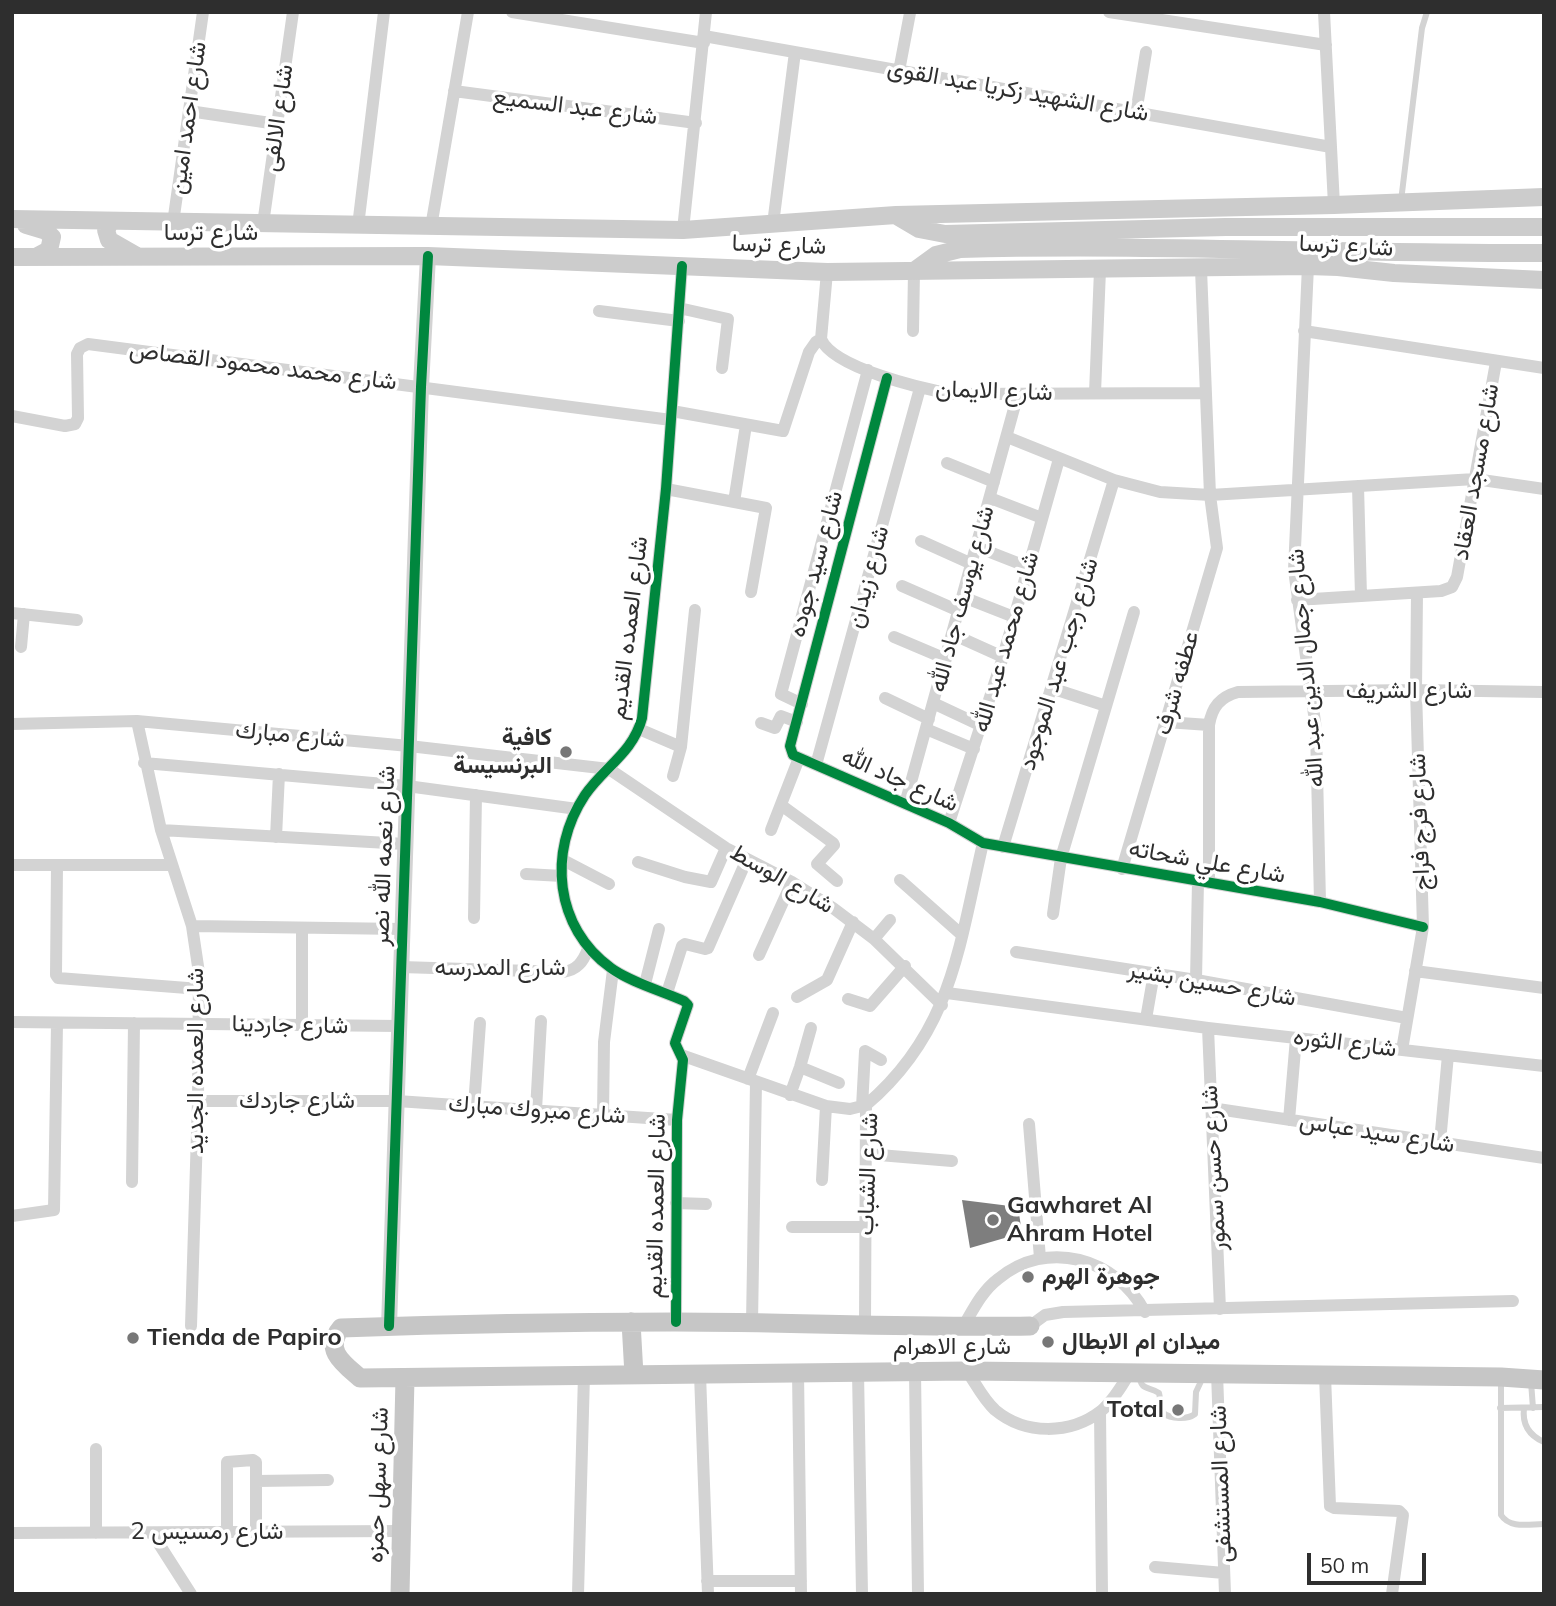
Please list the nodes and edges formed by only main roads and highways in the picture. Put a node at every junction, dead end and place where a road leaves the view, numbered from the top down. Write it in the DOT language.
graph roads {
  1 [pos="1544,197"];
  2 [pos="895,215"];
  3 [pos="12,220"];
  4 [pos="110,221"];
  5 [pos="1544,227"];
  6 [pos="1544,253"];
  7 [pos="12,257"];
  8 [pos="36,257"];
  9 [pos="141,258"];
  10 [pos="914,271"];
  11 [pos="1544,281"];
  12 [pos="631,1322"];
  13 [pos="1030,1326"];
  14 [pos="634,1375"];
  15 [pos="405,1378"];
  16 [pos="1537,1380"];
  17 [pos="400,1594"];
  1 -- 2 [label="main road, شارع ترسا"];
  2 -- 4 [label="main road, شارع ترسا"];
  2 -- 5 [label="main road"];
  3 -- 4 [label="main road, شارع ترسا"];
  3 -- 8 [label="main road"];
  4 -- 9 [label="main road"];
  6 -- 10 [label="main road"];
  7 -- 8 [label="main road, شارع ترسا"];
  8 -- 9 [label="main road, شارع ترسا"];
  9 -- 10 [label="main road, شارع ترسا"];
  10 -- 11 [label="main road, شارع ترسا"];
  12 -- 13 [label="main road, شارع الاهرام"];
  12 -- 14 [label="main road"];
  12 -- 15 [label="main road, شارع الاهرام"];
  14 -- 15 [label="main road, شارع الاهرام"];
  14 -- 16 [label="main road, شارع الاهرام"];
  15 -- 17 [label="main road, شارع سهل حمزه"];
}
